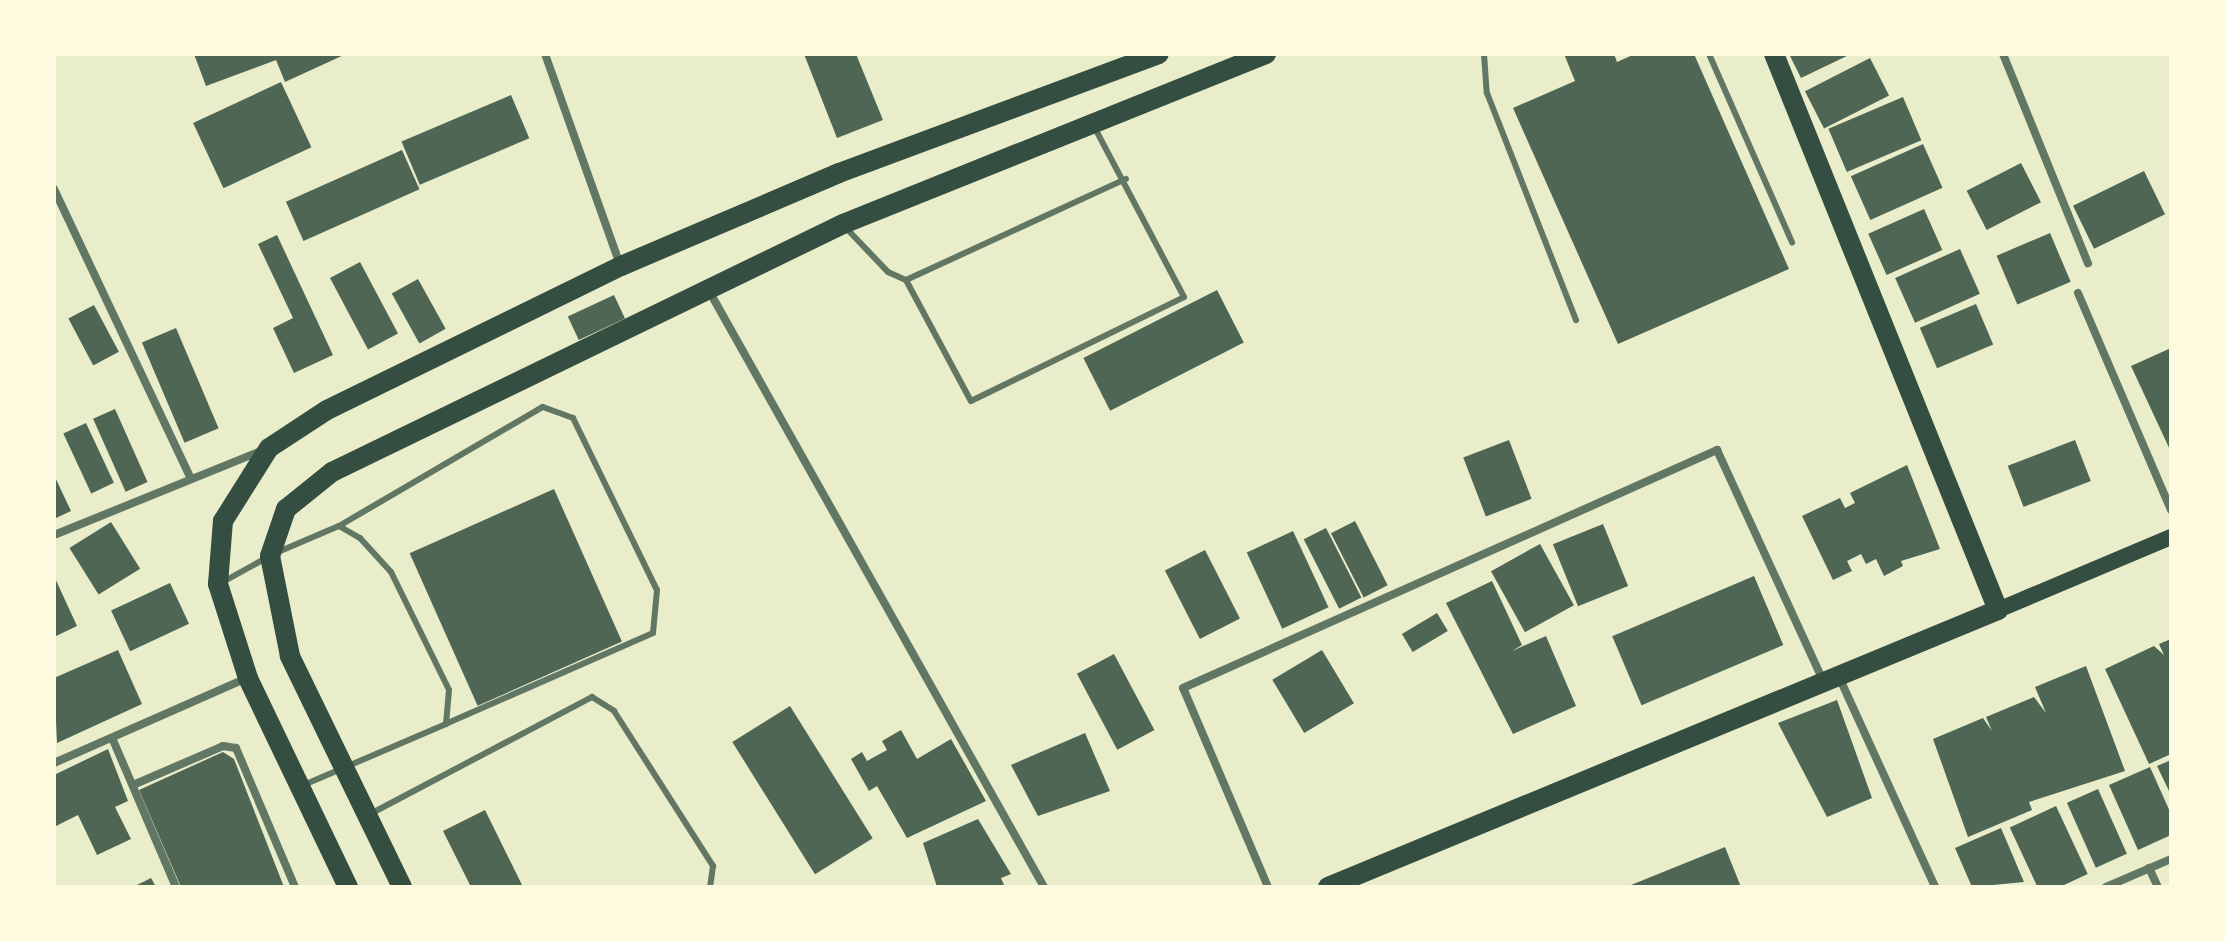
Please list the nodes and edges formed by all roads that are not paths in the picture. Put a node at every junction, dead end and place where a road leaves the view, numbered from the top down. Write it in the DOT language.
graph roads {
  1 [pos="545,54"];
  2 [pos="1159,54"];
  3 [pos="1266,54"];
  4 [pos="1484,54"];
  5 [pos="1709,54"];
  6 [pos="1774,54"];
  7 [pos="2003,54"];
  8 [pos="1092,123"];
  9 [pos="1126,179"];
  10 [pos="54,189"];
  11 [pos="843,224"];
  12 [pos="1792,242"];
  13 [pos="2088,263"];
  14 [pos="621,266"];
  15 [pos="906,280"];
  16 [pos="707,288"];
  17 [pos="2078,293"];
  18 [pos="1576,320"];
  19 [pos="269,448"];
  20 [pos="189,475"];
  21 [pos="2171,510"];
  22 [pos="339,526"];
  23 [pos="54,535"];
  24 [pos="2171,537"];
  25 [pos="270,556"];
  26 [pos="218,584"];
  27 [pos="1998,610"];
  28 [pos="248,678"];
  29 [pos="1831,678"];
  30 [pos="446,724"];
  31 [pos="113,740"];
  32 [pos="54,763"];
  33 [pos="345,769"];
  34 [pos="133,785"];
  35 [pos="297,787"];
  36 [pos="367,816"];
  37 [pos="2171,859"];
  38 [pos="2149,868"];
  39 [pos="1358,882"];
  40 [pos="176,887"];
  41 [pos="295,887"];
  42 [pos="348,887"];
  43 [pos="402,887"];
  44 [pos="710,887"];
  45 [pos="1044,887"];
  46 [pos="1268,887"];
  47 [pos="1328,887"];
  48 [pos="1935,887"];
  49 [pos="2106,887"];
  50 [pos="2158,887"];
  1 -- 14 [label="street"];
  2 -- 14 [label="main road"];
  3 -- 8 [label="main road"];
  4 -- 18 [label="lane"];
  5 -- 12 [label="lane"];
  6 -- 27 [label="main road"];
  7 -- 13 [label="street"];
  8 -- 9 [label="lane"];
  8 -- 11 [label="main road"];
  9 -- 15 [label="lane"];
  9 -- 15 [label="lane"];
  10 -- 20 [label="street"];
  11 -- 15 [label="lane"];
  11 -- 16 [label="main road"];
  14 -- 19 [label="main road"];
  16 -- 25 [label="main road"];
  16 -- 45 [label="street"];
  17 -- 21 [label="street"];
  19 -- 20 [label="street"];
  19 -- 26 [label="main road"];
  20 -- 23 [label="street"];
  22 -- 25 [label="lane"];
  22 -- 30 [label="lane"];
  22 -- 30 [label="lane"];
  24 -- 27 [label="main road"];
  25 -- 26 [label="lane"];
  25 -- 33 [label="main road"];
  26 -- 28 [label="main road"];
  27 -- 29 [label="main road"];
  28 -- 31 [label="street"];
  28 -- 35 [label="main road"];
  29 -- 39 [label="main road"];
  29 -- 46 [label="street"];
  29 -- 48 [label="street"];
  30 -- 33 [label="lane"];
  31 -- 32 [label="street"];
  31 -- 34 [label="street"];
  33 -- 35 [label="lane"];
  33 -- 36 [label="main road"];
  34 -- 40 [label="street"];
  34 -- 41 [label="street"];
  35 -- 42 [label="main road"];
  36 -- 43 [label="main road"];
  36 -- 44 [label="lane"];
  37 -- 38 [label="street"];
  38 -- 49 [label="street"];
  38 -- 50 [label="street"];
  39 -- 47 [label="main road"];
}
